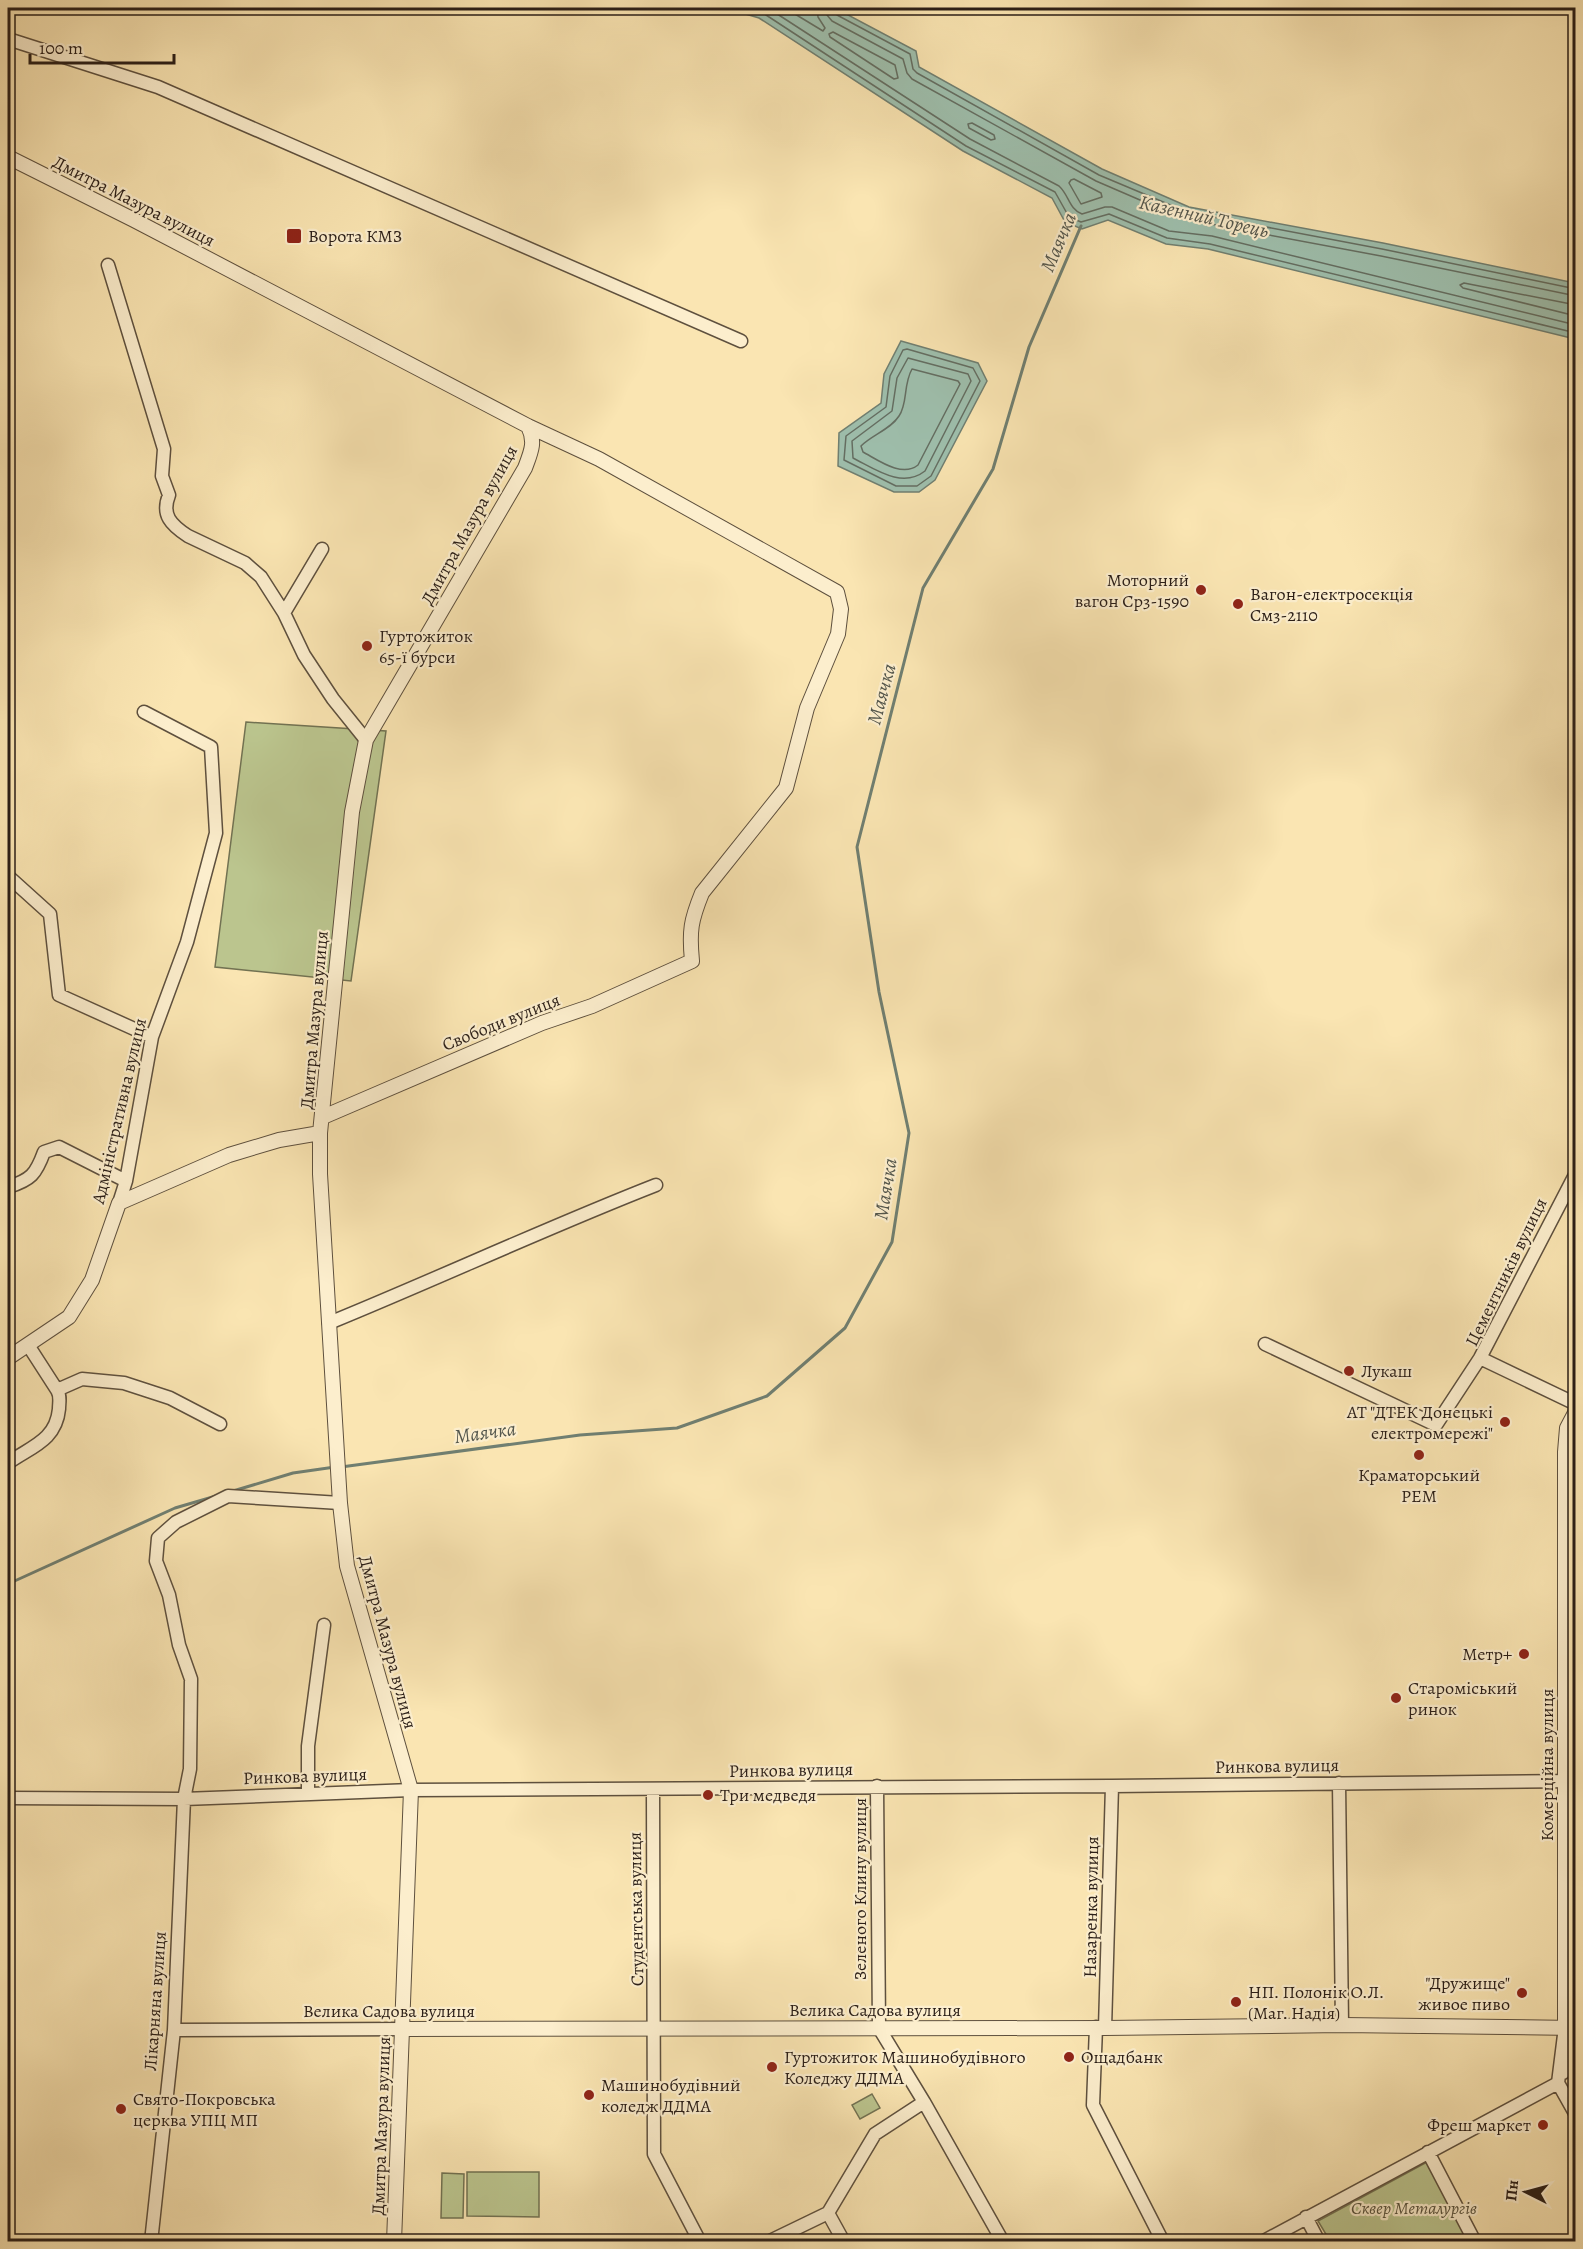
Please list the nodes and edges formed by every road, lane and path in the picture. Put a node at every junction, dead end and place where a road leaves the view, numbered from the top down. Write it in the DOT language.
graph roads {
  1 [pos="8,39"];
  2 [pos="8,157"];
  3 [pos="108,265"];
  4 [pos="741,341"];
  5 [pos="528,426"];
  6 [pos="322,549"];
  7 [pos="284,613"];
  8 [pos="144,712"];
  9 [pos="366,740"];
  10 [pos="9,877"];
  11 [pos="152,1037"];
  12 [pos="323,1117"];
  13 [pos="320,1133"];
  14 [pos="1575,1173"];
  15 [pos="126,1181"];
  16 [pos="656,1185"];
  17 [pos="8,1187"];
  18 [pos="119,1203"];
  19 [pos="329,1323"];
  20 [pos="1265,1344"];
  21 [pos="28,1345"];
  22 [pos="8,1358"];
  23 [pos="1480,1358"];
  24 [pos="57,1390"];
  25 [pos="1575,1404"];
  26 [pos="1575,1411"];
  27 [pos="220,1424"];
  28 [pos="8,1463"];
  29 [pos="340,1497"];
  30 [pos="324,1625"];
  31 [pos="1571,1781"];
  32 [pos="1339,1783"];
  33 [pos="877,1786"];
  34 [pos="1112,1786"];
  35 [pos="653,1789"];
  36 [pos="411,1790"];
  37 [pos="309,1793"];
  38 [pos="8,1798"];
  39 [pos="184,1798"];
  40 [pos="1570,1844"];
  41 [pos="1342,2025"];
  42 [pos="655,2028"];
  43 [pos="879,2028"];
  44 [pos="1101,2028"];
  45 [pos="1570,2028"];
  46 [pos="403,2029"];
  47 [pos="174,2030"];
  48 [pos="1575,2048"];
  49 [pos="1558,2082"];
  50 [pos="924,2102"];
  51 [pos="1575,2115"];
  52 [pos="1428,2152"];
  53 [pos="828,2213"];
  54 [pos="1306,2217"];
  55 [pos="151,2241"];
  56 [pos="394,2241"];
  57 [pos="700,2241"];
  58 [pos="768,2241"];
  59 [pos="844,2241"];
  60 [pos="1003,2241"];
  61 [pos="1163,2241"];
  62 [pos="1262,2241"];
  63 [pos="1319,2241"];
  64 [pos="1475,2241"];
  1 -- 4 [label="street"];
  2 -- 5 [label="street, Дмитра Мазура вулиця"];
  3 -- 7 [label="street"];
  5 -- 9 [label="street, Дмитра Мазура вулиця"];
  5 -- 12 [label="street, Свободи вулиця"];
  6 -- 7 [label="street"];
  7 -- 9 [label="street"];
  8 -- 11 [label="street, Адміністративна вулиця"];
  9 -- 12 [label="street, Дмитра Мазура вулиця"];
  10 -- 11 [label="street"];
  11 -- 15 [label="street, Адміністративна вулиця"];
  12 -- 13 [label="street, Дмитра Мазура вулиця"];
  13 -- 18 [label="street"];
  13 -- 19 [label="street, Дмитра Мазура вулиця"];
  14 -- 23 [label="street, Цементників вулиця"];
  15 -- 17 [label="street"];
  15 -- 18 [label="street, Адміністративна вулиця"];
  16 -- 19 [label="street"];
  18 -- 21 [label="street, Адміністративна вулиця"];
  19 -- 29 [label="street, Дмитра Мазура вулиця"];
  20 -- 23 [label="street"];
  21 -- 22 [label="street, Адміністративна вулиця"];
  21 -- 24 [label="street"];
  23 -- 25 [label="street, Цементників вулиця"];
  24 -- 27 [label="street"];
  24 -- 28 [label="street"];
  26 -- 31 [label="street, Комерційна вулиця"];
  29 -- 36 [label="street, Дмитра Мазура вулиця"];
  29 -- 39 [label="street, Лікарняна вулиця"];
  30 -- 37 [label="street"];
  31 -- 32 [label="street, Ринкова вулиця"];
  31 -- 40 [label="street, Комерційна вулиця"];
  32 -- 34 [label="street, Ринкова вулиця"];
  32 -- 41 [label="street"];
  33 -- 34 [label="street, Ринкова вулиця"];
  33 -- 35 [label="street, Ринкова вулиця"];
  33 -- 43 [label="street, Зеленого Клину вулиця"];
  34 -- 44 [label="street, Назаренка вулиця"];
  35 -- 36 [label="street, Ринкова вулиця"];
  35 -- 42 [label="street, Студентська вулиця"];
  36 -- 37 [label="street, Ринкова вулиця"];
  36 -- 46 [label="street, Дмитра Мазура вулиця"];
  37 -- 39 [label="street, Ринкова вулиця"];
  38 -- 39 [label="street, Ринкова вулиця"];
  39 -- 47 [label="street, Лікарняна вулиця"];
  40 -- 45 [label="street, Комерційна вулиця"];
  41 -- 44 [label="street, Велика Садова вулиця"];
  41 -- 45 [label="street, Велика Садова вулиця"];
  42 -- 43 [label="street, Велика Садова вулиця"];
  42 -- 46 [label="street, Велика Садова вулиця"];
  42 -- 57 [label="street, Студентська вулиця"];
  43 -- 44 [label="street, Велика Садова вулиця"];
  43 -- 50 [label="street"];
  44 -- 61 [label="street, Назаренка вулиця"];
  45 -- 49 [label="street, Комерційна вулиця"];
  46 -- 47 [label="street, Велика Садова вулиця"];
  46 -- 56 [label="street, Дмитра Мазура вулиця"];
  47 -- 55 [label="street, Лікарняна вулиця"];
  48 -- 49 [label="street"];
  49 -- 51 [label="street"];
  49 -- 52 [label="street"];
  50 -- 53 [label="street"];
  50 -- 60 [label="street"];
  52 -- 54 [label="street"];
  52 -- 64 [label="street"];
  53 -- 58 [label="street"];
  53 -- 59 [label="street"];
  54 -- 62 [label="street"];
  54 -- 63 [label="street"];
}
